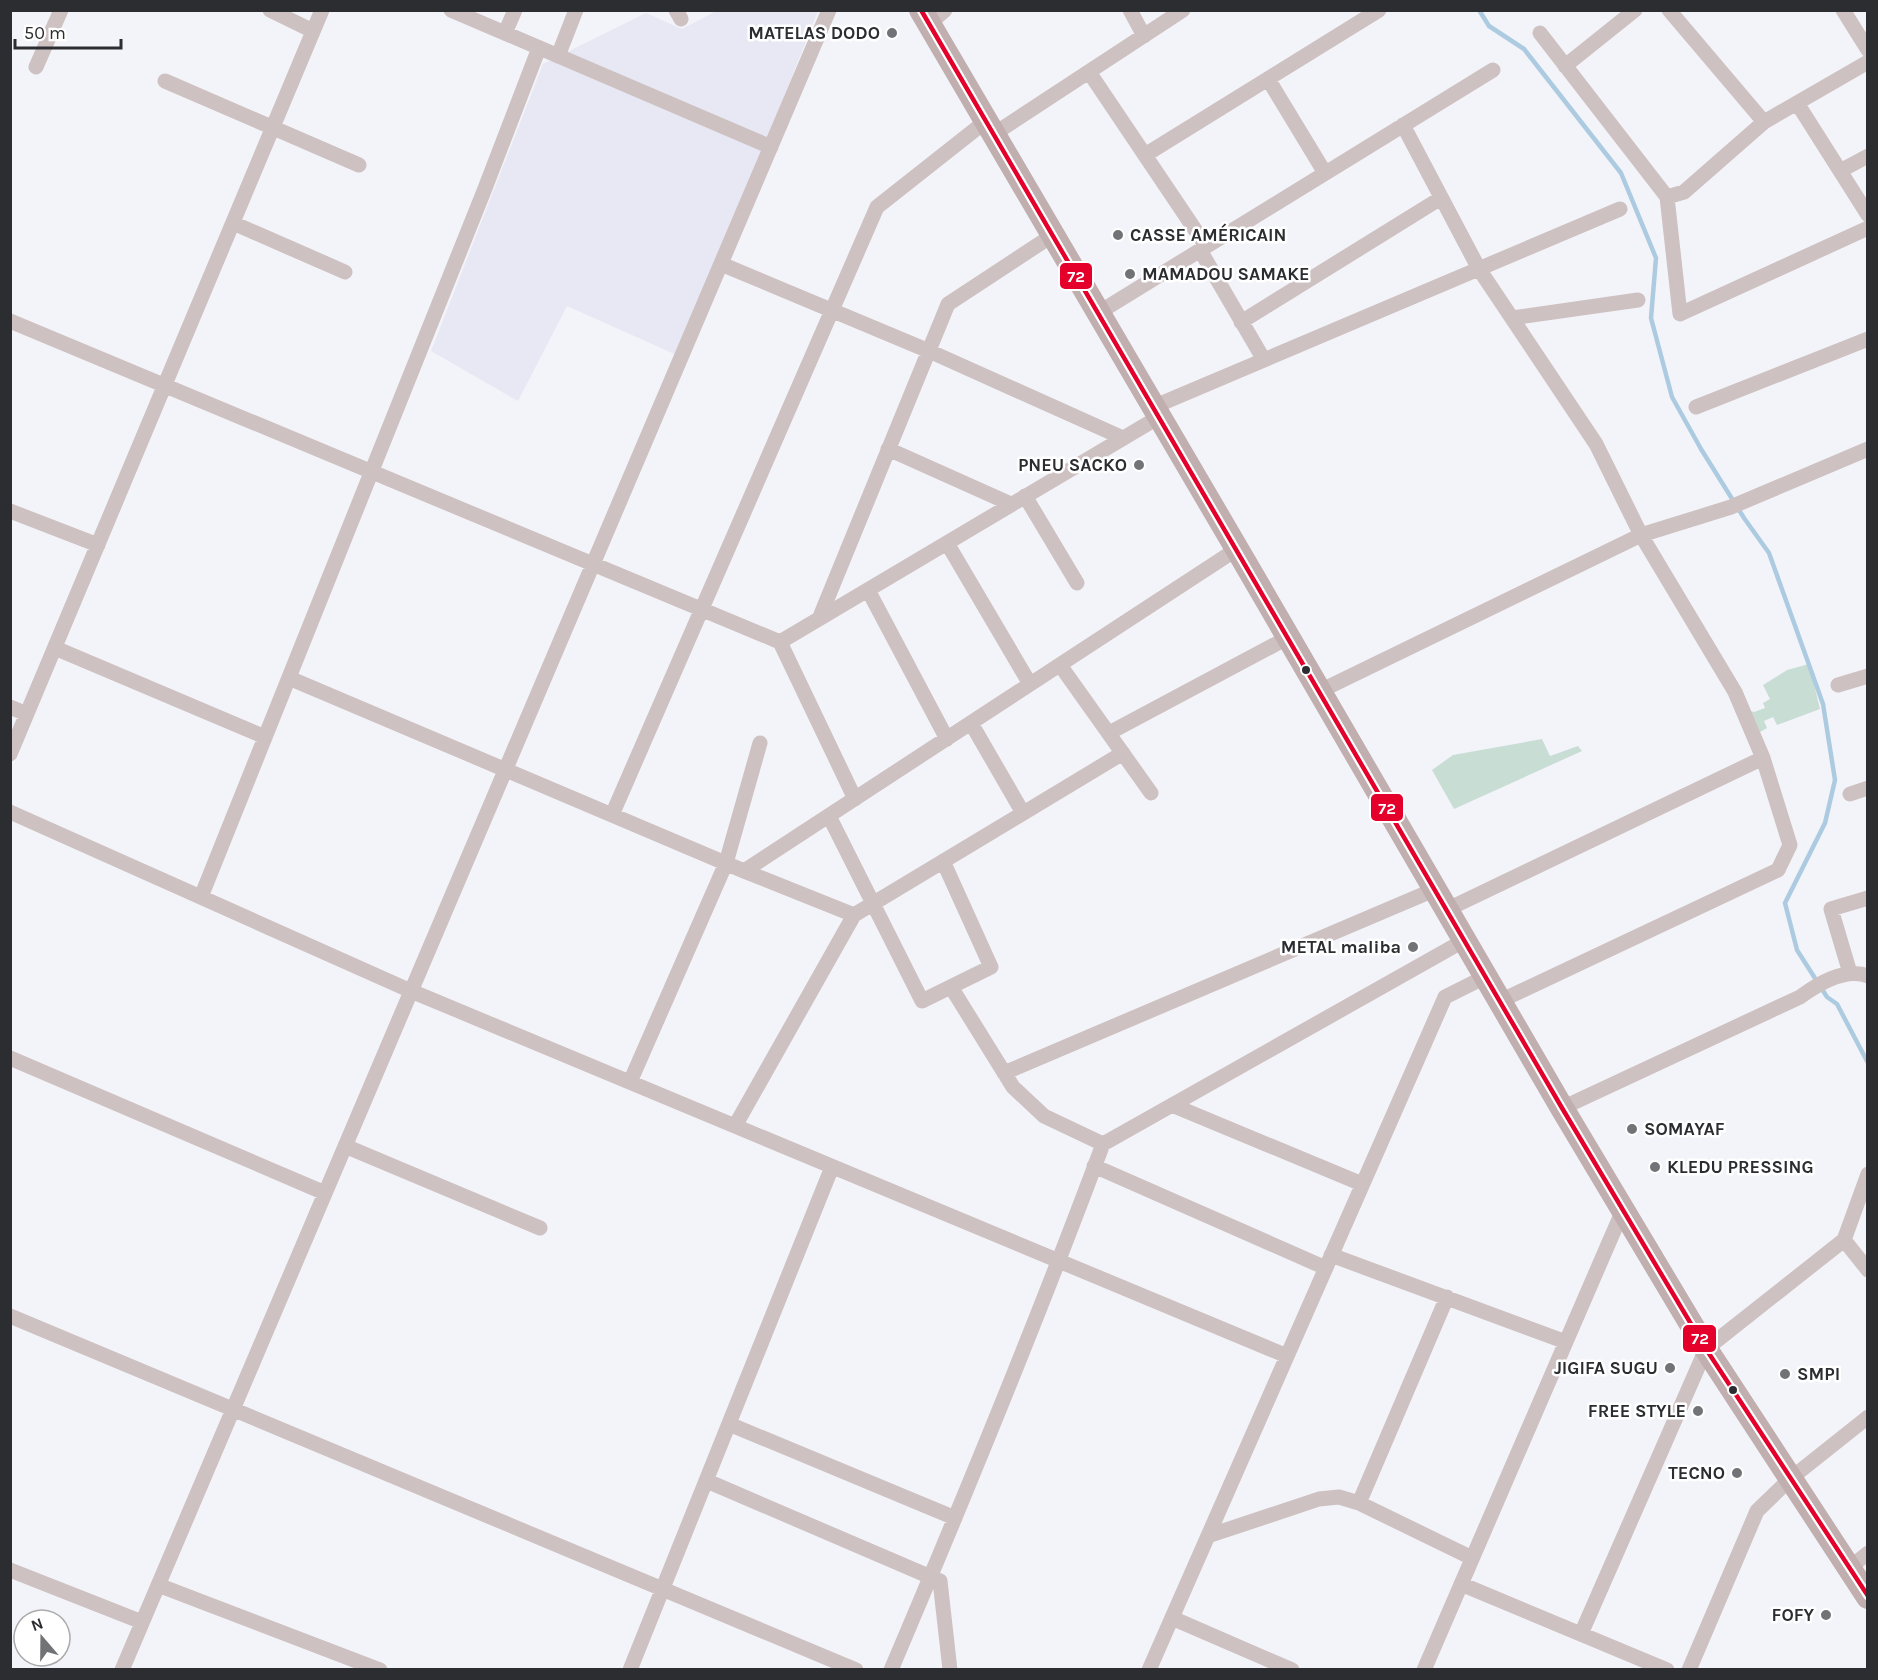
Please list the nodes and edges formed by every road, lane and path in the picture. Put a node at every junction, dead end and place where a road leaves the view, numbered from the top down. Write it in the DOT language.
graph roads {
  1 [pos="62,10"];
  2 [pos="270,10"];
  3 [pos="322,10"];
  4 [pos="451,10"];
  5 [pos="515,10"];
  6 [pos="576,10"];
  7 [pos="829,10"];
  8 [pos="1130,10"];
  9 [pos="1183,10"];
  10 [pos="1379,10"];
  11 [pos="1635,10"];
  12 [pos="1669,10"];
  13 [pos="1843,10"];
  14 [pos="932,15"];
  15 [pos="313,32"];
  16 [pos="505,33"];
  17 [pos="1540,33"];
  18 [pos="1144,36"];
  19 [pos="539,48"];
  20 [pos="1868,50"];
  21 [pos="558,56"];
  22 [pos="1868,62"];
  23 [pos="1565,66"];
  24 [pos="36,67"];
  25 [pos="1493,69"];
  26 [pos="1089,72"];
  27 [pos="1268,80"];
  28 [pos="165,81"];
  29 [pos="1797,103"];
  30 [pos="1764,122"];
  31 [pos="1403,125"];
  32 [pos="273,128"];
  33 [pos="990,128"];
  34 [pos="771,147"];
  35 [pos="1145,155"];
  36 [pos="1868,156"];
  37 [pos="358,165"];
  38 [pos="1840,171"];
  39 [pos="1325,173"];
  40 [pos="1667,197"];
  41 [pos="1441,198"];
  42 [pos="1620,209"];
  43 [pos="1868,215"];
  44 [pos="233,223"];
  45 [pos="1867,228"];
  46 [pos="1053,235"];
  47 [pos="1203,248"];
  48 [pos="721,264"];
  49 [pos="1479,269"];
  50 [pos="345,272"];
  51 [pos="1638,300"];
  52 [pos="832,312"];
  53 [pos="1098,313"];
  54 [pos="1512,318"];
  55 [pos="10,321"];
  56 [pos="1241,322"];
  57 [pos="1868,339"];
  58 [pos="929,351"];
  59 [pos="1264,360"];
  60 [pos="165,385"];
  61 [pos="1696,407"];
  62 [pos="1156,412"];
  63 [pos="1123,438"];
  64 [pos="888,449"];
  65 [pos="1868,449"];
  66 [pos="371,471"];
  67 [pos="1018,500"];
  68 [pos="10,511"];
  69 [pos="1641,535"];
  70 [pos="947,543"];
  71 [pos="98,545"];
  72 [pos="1237,549"];
  73 [pos="593,564"];
  74 [pos="1077,583"];
  75 [pos="868,590"];
  76 [pos="702,609"];
  77 [pos="819,619"];
  78 [pos="1289,637"];
  79 [pos="780,642"];
  80 [pos="55,648"];
  81 [pos="1060,665"];
  82 [pos="1868,676"];
  83 [pos="289,678"];
  84 [pos="1030,684"];
  85 [pos="1838,685"];
  86 [pos="1320,691"];
  87 [pos="10,707"];
  88 [pos="27,714"];
  89 [pos="971,723"];
  90 [pos="1109,733"];
  91 [pos="265,737"];
  92 [pos="946,739"];
  93 [pos="760,742"];
  94 [pos="1123,753"];
  95 [pos="10,754"];
  96 [pos="1763,758"];
  97 [pos="505,770"];
  98 [pos="1868,788"];
  99 [pos="1152,793"];
  100 [pos="1850,794"];
  101 [pos="855,799"];
  102 [pos="10,812"];
  103 [pos="1023,813"];
  104 [pos="612,815"];
  105 [pos="829,816"];
  106 [pos="943,861"];
  107 [pos="726,863"];
  108 [pos="744,871"];
  109 [pos="201,897"];
  110 [pos="1868,898"];
  111 [pos="1442,899"];
  112 [pos="873,904"];
  113 [pos="854,915"];
  114 [pos="1465,940"];
  115 [pos="1850,973"];
  116 [pos="1868,976"];
  117 [pos="1485,977"];
  118 [pos="951,987"];
  119 [pos="411,991"];
  120 [pos="1500,1001"];
  121 [pos="10,1058"];
  122 [pos="1004,1072"];
  123 [pos="630,1082"];
  124 [pos="1172,1104"];
  125 [pos="1562,1108"];
  126 [pos="735,1126"];
  127 [pos="1103,1144"];
  128 [pos="345,1146"];
  129 [pos="1094,1166"];
  130 [pos="832,1167"];
  131 [pos="1868,1174"];
  132 [pos="1362,1184"];
  133 [pos="325,1193"];
  134 [pos="1623,1210"];
  135 [pos="540,1228"];
  136 [pos="1844,1239"];
  137 [pos="1059,1261"];
  138 [pos="1329,1261"];
  139 [pos="1868,1270"];
  140 [pos="1447,1298"];
  141 [pos="10,1316"];
  142 [pos="1566,1342"];
  143 [pos="1706,1349"];
  144 [pos="1287,1356"];
  145 [pos="233,1409"];
  146 [pos="1868,1417"];
  147 [pos="729,1424"];
  148 [pos="1790,1479"];
  149 [pos="707,1481"];
  150 [pos="1359,1503"];
  151 [pos="955,1518"];
  152 [pos="1208,1536"];
  153 [pos="1868,1553"];
  154 [pos="1472,1558"];
  155 [pos="1848,1569"];
  156 [pos="10,1570"];
  157 [pos="931,1576"];
  158 [pos="1461,1584"];
  159 [pos="158,1585"];
  160 [pos="663,1589"];
  161 [pos="1868,1597"];
  162 [pos="1172,1618"];
  163 [pos="142,1622"];
  164 [pos="1581,1634"];
  165 [pos="1424,1669"];
  166 [pos="122,1670"];
  167 [pos="380,1670"];
  168 [pos="630,1670"];
  169 [pos="856,1670"];
  170 [pos="891,1670"];
  171 [pos="950,1670"];
  172 [pos="1149,1670"];
  173 [pos="1292,1670"];
  174 [pos="1667,1670"];
  175 [pos="1689,1670"];
  1 -- 24 [label="street"];
  2 -- 15 [label="street"];
  3 -- 15 [label="street"];
  4 -- 16 [label="street"];
  5 -- 16 [label="street"];
  6 -- 21 [label="street"];
  7 -- 34 [label="street"];
  8 -- 18 [label="street"];
  9 -- 18 [label="street"];
  10 -- 27 [label="street"];
  11 -- 23 [label="street"];
  12 -- 30 [label="street"];
  13 -- 20 [label="street"];
  14 -- 33 [label="main road"];
  15 -- 32 [label="street"];
  16 -- 19 [label="street"];
  17 -- 23 [label="street"];
  18 -- 26 [label="street"];
  19 -- 21 [label="street"];
  19 -- 66 [label="street"];
  21 -- 34 [label="street"];
  22 -- 29 [label="street"];
  23 -- 40 [label="street"];
  25 -- 31 [label="street"];
  26 -- 33 [label="street"];
  26 -- 35 [label="street"];
  27 -- 35 [label="street"];
  27 -- 39 [label="street"];
  28 -- 32 [label="street"];
  29 -- 30 [label="street"];
  29 -- 38 [label="street"];
  30 -- 40 [label="street"];
  31 -- 39 [label="street"];
  31 -- 41 [label="street"];
  32 -- 37 [label="street"];
  32 -- 44 [label="street"];
  33 -- 46 [label="main road"];
  33 -- 52 [label="street"];
  34 -- 48 [label="street"];
  35 -- 47 [label="street"];
  36 -- 38 [label="street"];
  38 -- 43 [label="street"];
  39 -- 47 [label="street"];
  40 -- 45 [label="street"];
  41 -- 49 [label="street"];
  41 -- 56 [label="street"];
  42 -- 49 [label="street"];
  44 -- 50 [label="street"];
  44 -- 60 [label="street"];
  46 -- 53 [label="main road"];
  46 -- 58 [label="street"];
  47 -- 53 [label="street"];
  47 -- 56 [label="street"];
  48 -- 52 [label="street"];
  48 -- 73 [label="street"];
  49 -- 54 [label="street"];
  49 -- 59 [label="street"];
  51 -- 54 [label="street"];
  52 -- 58 [label="street"];
  52 -- 76 [label="street"];
  53 -- 62 [label="main road"];
  54 -- 69 [label="street"];
  55 -- 60 [label="street"];
  56 -- 59 [label="street"];
  57 -- 61 [label="street"];
  58 -- 63 [label="street"];
  58 -- 64 [label="street"];
  59 -- 62 [label="street"];
  60 -- 66 [label="street"];
  60 -- 71 [label="street"];
  62 -- 63 [label="street"];
  62 -- 72 [label="main road"];
  63 -- 67 [label="street"];
  64 -- 67 [label="street"];
  64 -- 77 [label="street"];
  65 -- 69 [label="street"];
  66 -- 73 [label="street"];
  66 -- 83 [label="street"];
  67 -- 70 [label="street"];
  67 -- 74 [label="street"];
  68 -- 71 [label="street"];
  69 -- 86 [label="street"];
  69 -- 96 [label="street"];
  70 -- 75 [label="street"];
  70 -- 84 [label="street"];
  71 -- 80 [label="street"];
  72 -- 78 [label="main road"];
  72 -- 81 [label="street"];
  73 -- 76 [label="street"];
  73 -- 97 [label="street"];
  75 -- 77 [label="street"];
  75 -- 92 [label="street"];
  76 -- 79 [label="street"];
  76 -- 104 [label="street"];
  77 -- 79 [label="street"];
  78 -- 86 [label="main road"];
  78 -- 90 [label="street"];
  79 -- 101 [label="street"];
  80 -- 88 [label="street"];
  80 -- 91 [label="street"];
  81 -- 84 [label="street"];
  81 -- 90 [label="street"];
  82 -- 85 [label="street"];
  83 -- 91 [label="street"];
  83 -- 97 [label="street"];
  84 -- 89 [label="street"];
  86 -- 111 [label="main road"];
  87 -- 88 [label="street"];
  88 -- 95 [label="street"];
  89 -- 92 [label="street"];
  89 -- 103 [label="street"];
  90 -- 94 [label="street"];
  91 -- 109 [label="street"];
  92 -- 101 [label="street"];
  93 -- 107 [label="street"];
  94 -- 99 [label="street"];
  94 -- 103 [label="street"];
  96 -- 111 [label="street"];
  96 -- 120 [label="street"];
  97 -- 104 [label="street"];
  97 -- 119 [label="street"];
  98 -- 100 [label="street"];
  101 -- 105 [label="street"];
  102 -- 109 [label="street"];
  103 -- 106 [label="street"];
  104 -- 107 [label="street"];
  105 -- 108 [label="street"];
  105 -- 112 [label="street"];
  106 -- 112 [label="street"];
  106 -- 118 [label="street"];
  107 -- 108 [label="street"];
  107 -- 123 [label="street"];
  108 -- 113 [label="street"];
  109 -- 119 [label="street"];
  110 -- 115 [label="street"];
  111 -- 114 [label="main road"];
  111 -- 122 [label="street"];
  112 -- 113 [label="street"];
  112 -- 118 [label="street"];
  113 -- 126 [label="street"];
  114 -- 117 [label="main road"];
  114 -- 124 [label="street"];
  115 -- 116 [label="street"];
  115 -- 125 [label="street"];
  117 -- 120 [label="main road"];
  117 -- 132 [label="street"];
  118 -- 122 [label="street"];
  119 -- 123 [label="street"];
  119 -- 128 [label="street"];
  120 -- 125 [label="main road"];
  121 -- 133 [label="street"];
  122 -- 127 [label="street"];
  123 -- 126 [label="street"];
  124 -- 127 [label="street"];
  124 -- 132 [label="street"];
  125 -- 134 [label="main road"];
  126 -- 130 [label="street"];
  127 -- 129 [label="street"];
  128 -- 133 [label="street"];
  128 -- 135 [label="street"];
  129 -- 137 [label="street"];
  129 -- 138 [label="street"];
  130 -- 137 [label="street"];
  130 -- 147 [label="street"];
  131 -- 136 [label="street"];
  132 -- 138 [label="street"];
  133 -- 145 [label="street"];
  134 -- 142 [label="street"];
  134 -- 143 [label="main road"];
  136 -- 139 [label="street"];
  136 -- 143 [label="street"];
  137 -- 144 [label="street"];
  137 -- 151 [label="street"];
  138 -- 140 [label="street"];
  138 -- 144 [label="street"];
  140 -- 142 [label="street"];
  140 -- 150 [label="street"];
  141 -- 145 [label="street"];
  142 -- 154 [label="street"];
  143 -- 148 [label="main road"];
  143 -- 164 [label="street"];
  144 -- 152 [label="street"];
  145 -- 159 [label="street"];
  145 -- 160 [label="street"];
  146 -- 148 [label="street"];
  147 -- 149 [label="street"];
  147 -- 151 [label="street"];
  148 -- 155 [label="main road"];
  148 -- 175 [label="street"];
  149 -- 157 [label="street"];
  149 -- 160 [label="street"];
  150 -- 152 [label="street"];
  150 -- 154 [label="street"];
  151 -- 157 [label="street"];
  152 -- 162 [label="street"];
  153 -- 155 [label="street"];
  154 -- 158 [label="street"];
  155 -- 161 [label="main road"];
  156 -- 163 [label="street"];
  157 -- 170 [label="street"];
  157 -- 171 [label="street"];
  158 -- 164 [label="street"];
  158 -- 165 [label="street"];
  159 -- 163 [label="street"];
  159 -- 167 [label="street"];
  160 -- 168 [label="street"];
  160 -- 169 [label="street"];
  162 -- 172 [label="street"];
  162 -- 173 [label="street"];
  163 -- 166 [label="street"];
  164 -- 174 [label="street"];
}
